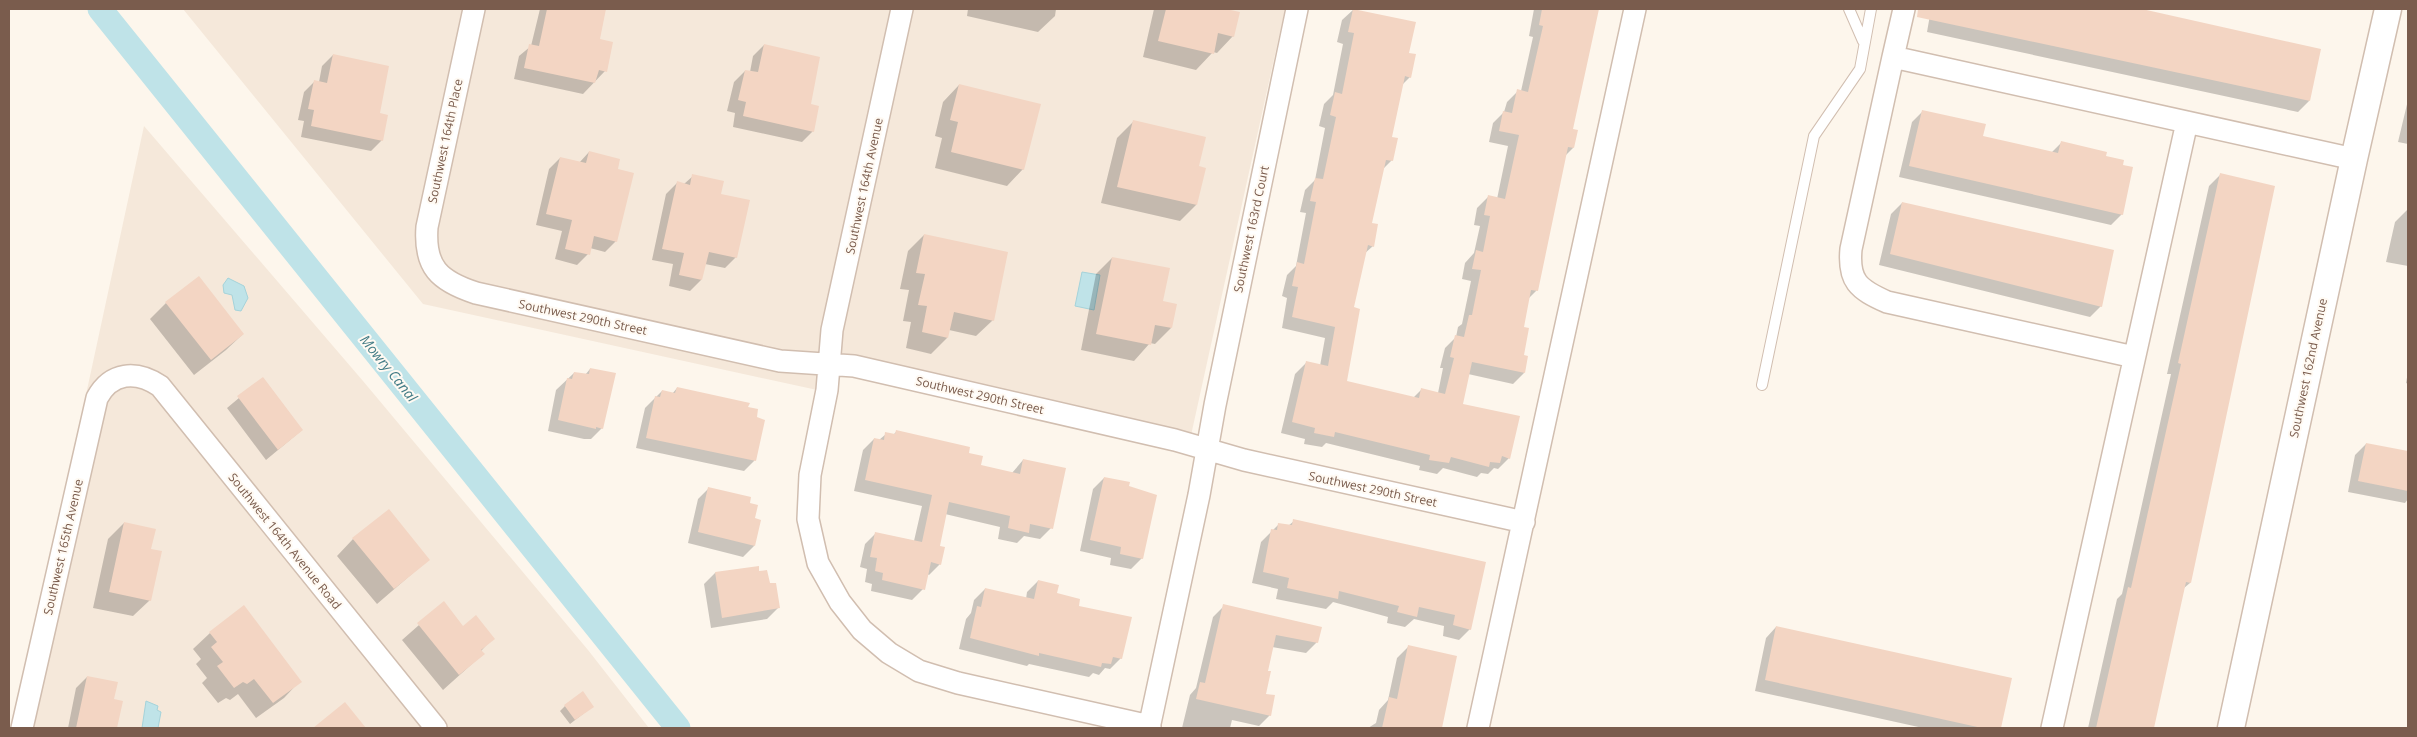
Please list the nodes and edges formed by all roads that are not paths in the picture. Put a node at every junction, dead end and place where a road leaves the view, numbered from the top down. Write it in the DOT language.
graph roads {
  1 [pos="474,9"];
  2 [pos="902,9"];
  3 [pos="1297,9"];
  4 [pos="1635,9"];
  5 [pos="1849,9"];
  6 [pos="1871,9"];
  7 [pos="1904,9"];
  8 [pos="2388,9"];
  9 [pos="1864,42"];
  10 [pos="1893,56"];
  11 [pos="2187,122"];
  12 [pos="2354,159"];
  13 [pos="437,272"];
  14 [pos="2134,357"];
  15 [pos="829,364"];
  16 [pos="120,376"];
  17 [pos="1762,385"];
  18 [pos="1206,450"];
  19 [pos="1524,522"];
  20 [pos="1149,727"];
  21 [pos="22,728"];
  22 [pos="436,728"];
  23 [pos="1478,728"];
  24 [pos="2052,728"];
  25 [pos="2231,728"];
  1 -- 13 [label="street, Southwest 164th Place"];
  2 -- 15 [label="street, Southwest 164th Avenue"];
  3 -- 18 [label="street, Southwest 163rd Court"];
  4 -- 19 [label="street"];
  5 -- 9 [label="lane"];
  6 -- 9 [label="lane"];
  7 -- 10 [label="street"];
  8 -- 12 [label="street, Southwest 162nd Avenue"];
  9 -- 17 [label="lane"];
  10 -- 11 [label="street"];
  10 -- 14 [label="street"];
  11 -- 12 [label="street"];
  11 -- 14 [label="street"];
  12 -- 25 [label="street, Southwest 162nd Avenue"];
  13 -- 15 [label="street, Southwest 290th Street"];
  14 -- 24 [label="street"];
  15 -- 18 [label="street, Southwest 290th Street"];
  15 -- 20 [label="street, Southwest 164th Avenue"];
  16 -- 21 [label="street, Southwest 165th Avenue"];
  16 -- 22 [label="street, Southwest 164th Avenue Road"];
  18 -- 19 [label="street, Southwest 290th Street"];
  18 -- 20 [label="street, Southwest 163rd Court"];
  19 -- 23 [label="street"];
}
